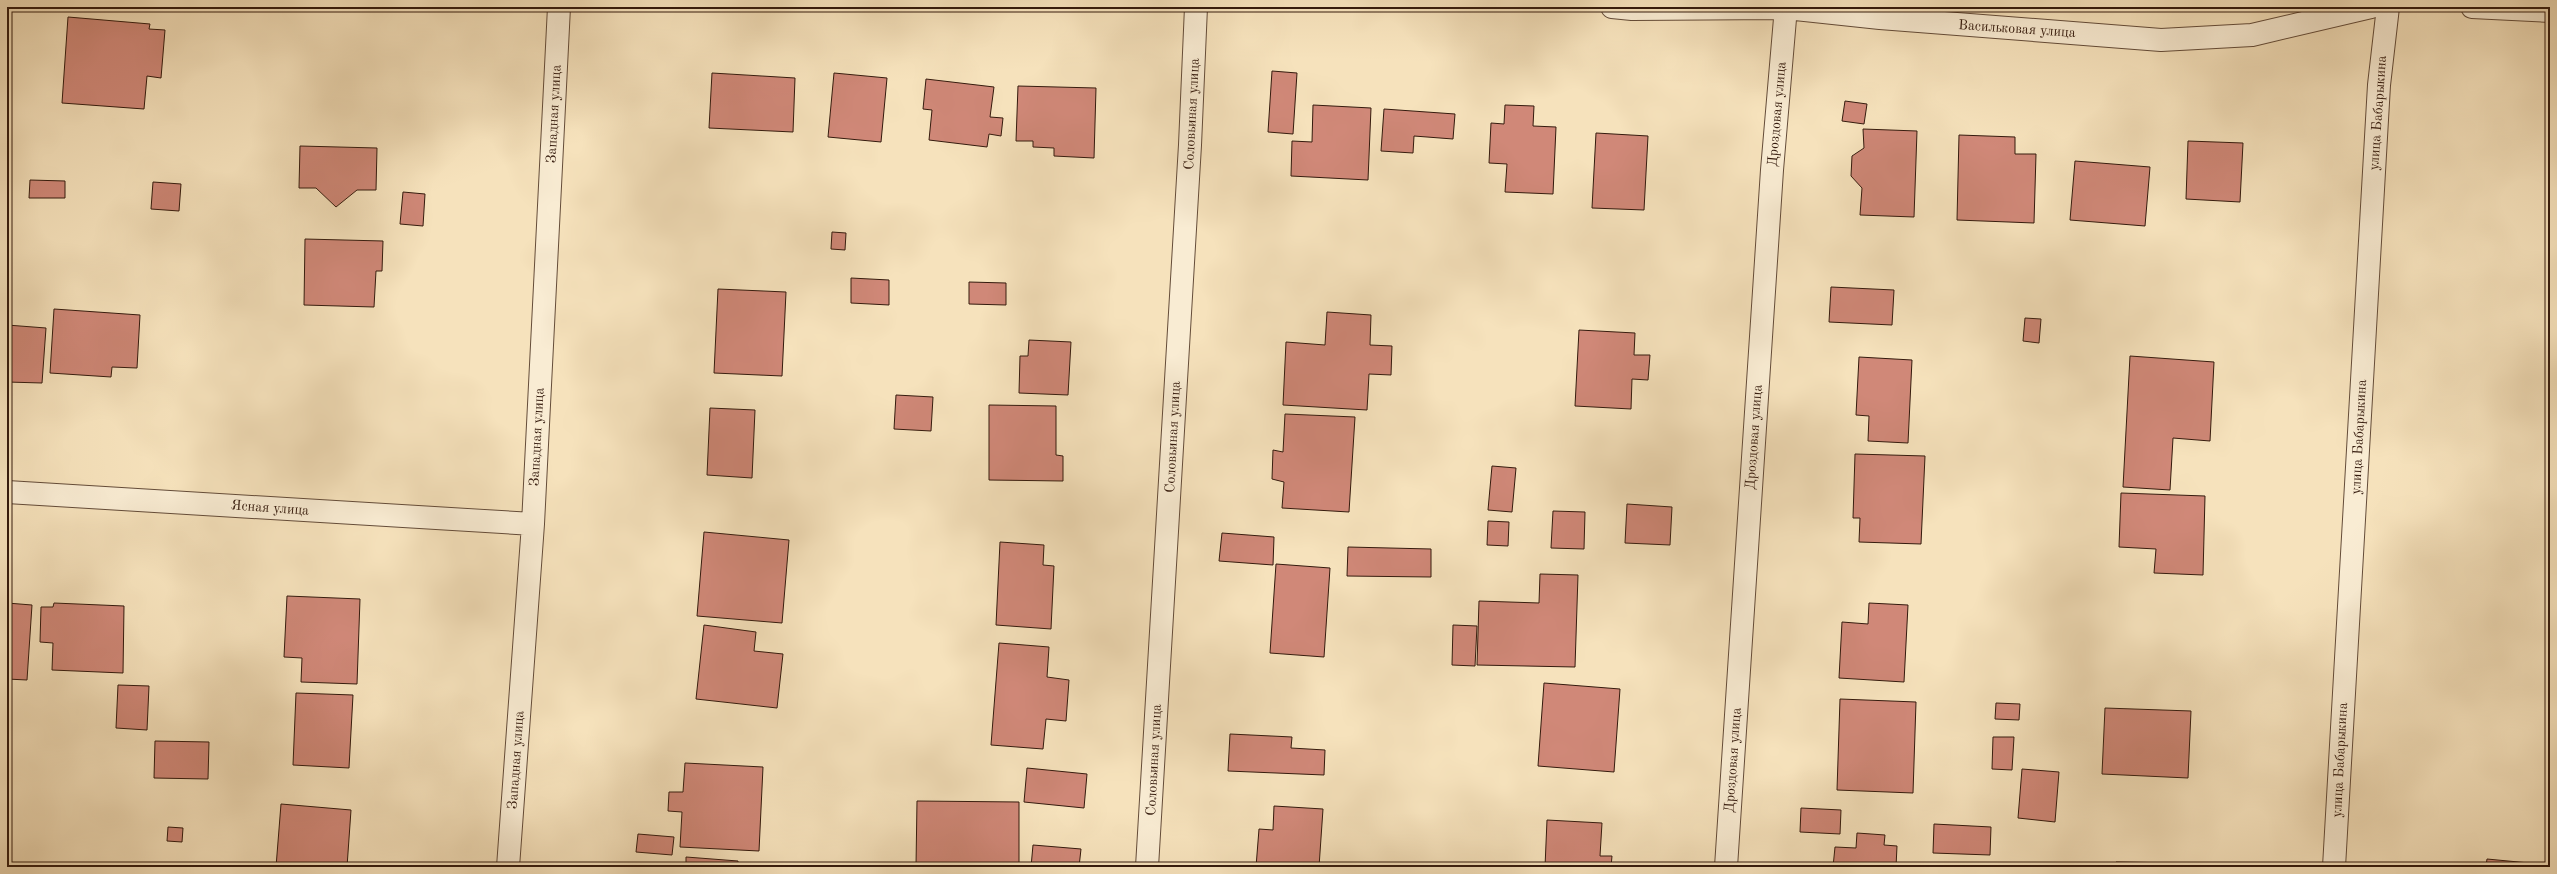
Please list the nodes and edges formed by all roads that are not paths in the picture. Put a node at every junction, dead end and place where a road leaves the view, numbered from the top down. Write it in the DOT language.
graph roads {
  1 [pos="559,7"];
  2 [pos="1196,7"];
  3 [pos="1612,7"];
  4 [pos="1786,7"];
  5 [pos="2372,7"];
  6 [pos="2388,7"];
  7 [pos="2472,7"];
  8 [pos="2550,12"];
  9 [pos="7,492"];
  10 [pos="533,524"];
  11 [pos="508,867"];
  12 [pos="1147,867"];
  13 [pos="1726,867"];
  14 [pos="2334,867"];
  1 -- 10 [label="street, Западная улица"];
  2 -- 12 [label="street, Соловьиная улица"];
  3 -- 4 [label="street, Васильковая улица"];
  4 -- 5 [label="street, Васильковая улица"];
  4 -- 13 [label="street, Дроздовая улица"];
  6 -- 14 [label="street, улица Бабарыкина"];
  7 -- 8 [label="street"];
  9 -- 10 [label="street, Ясная улица"];
  10 -- 11 [label="street, Западная улица"];
}
